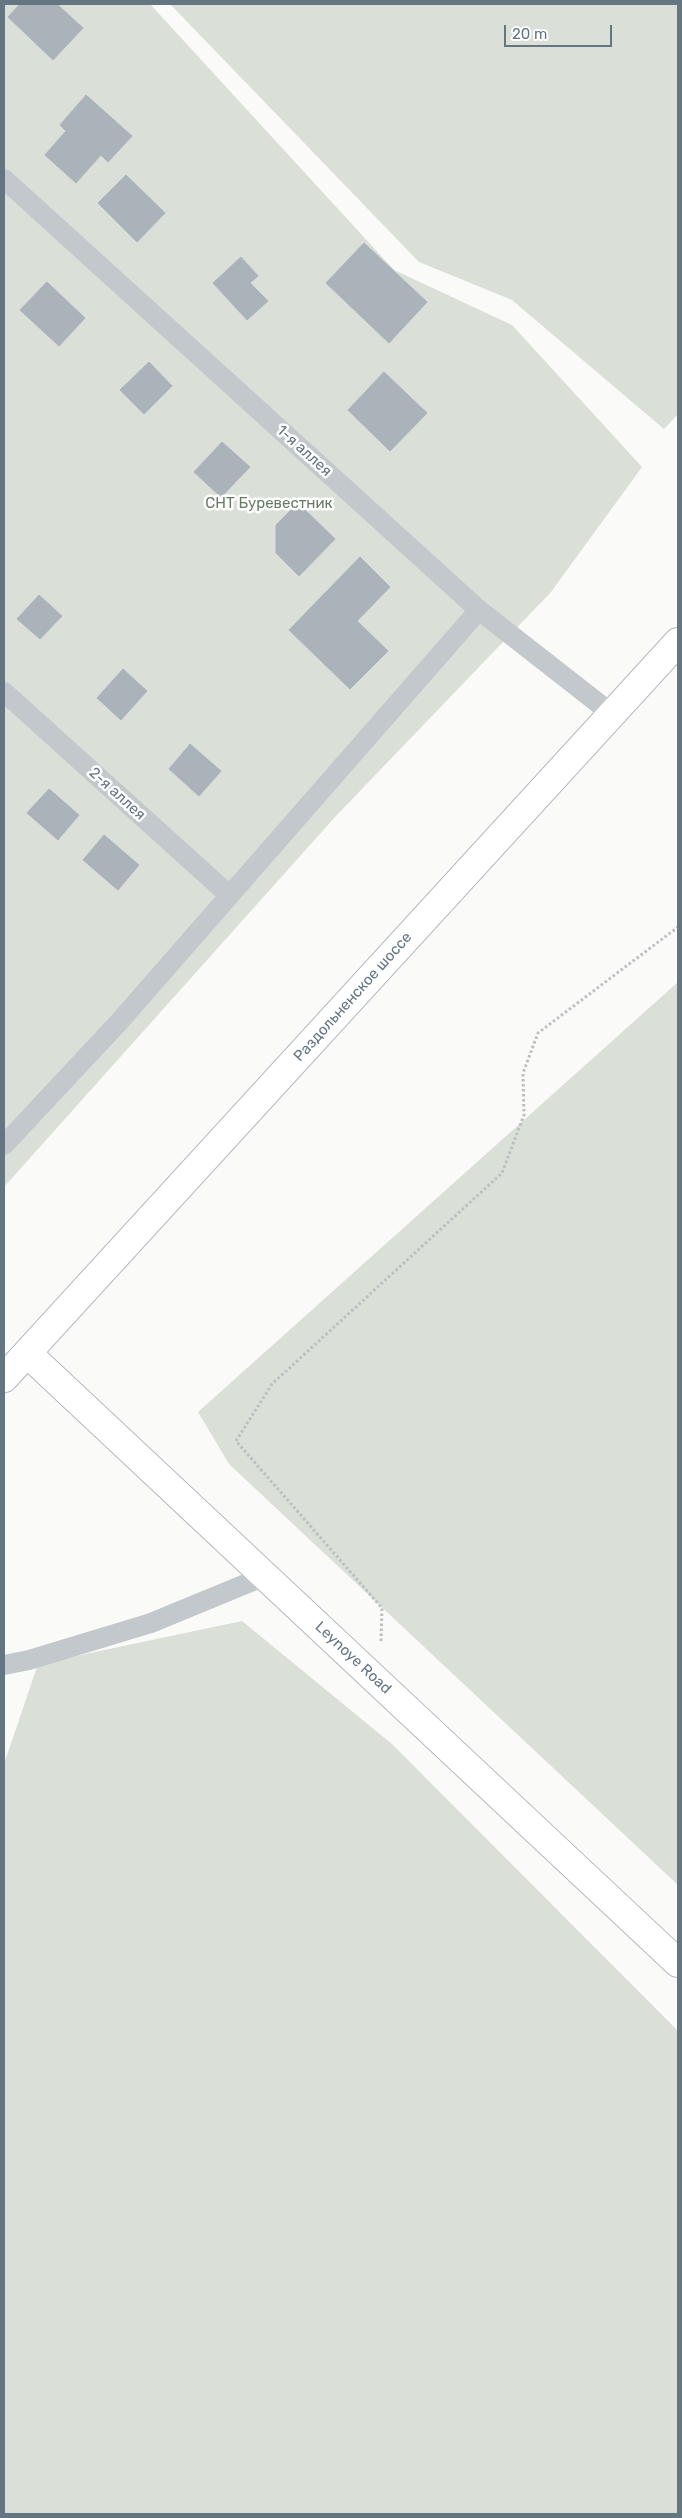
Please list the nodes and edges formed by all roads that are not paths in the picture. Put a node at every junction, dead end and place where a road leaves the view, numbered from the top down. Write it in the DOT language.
graph roads {
  1 [pos="4,179"];
  2 [pos="479,610"];
  3 [pos="678,642"];
  4 [pos="4,692"];
  5 [pos="612,714"];
  6 [pos="229,896"];
  7 [pos="4,1145"];
  8 [pos="27,1353"];
  9 [pos="4,1378"];
  10 [pos="265,1576"];
  11 [pos="4,1665"];
  12 [pos="678,1963"];
  1 -- 2 [label="lane, 1-я аллея"];
  2 -- 5 [label="lane, 1-я аллея"];
  2 -- 6 [label="lane"];
  3 -- 5 [label="main road, Раздольненское шоссе"];
  4 -- 6 [label="lane, 2-я аллея"];
  5 -- 8 [label="main road, Раздольненское шоссе"];
  6 -- 7 [label="lane"];
  8 -- 9 [label="main road, Раздольненское шоссе"];
  8 -- 10 [label="main road, Leynoye Road"];
  10 -- 11 [label="lane"];
  10 -- 12 [label="main road, Leynoye Road"];
}
